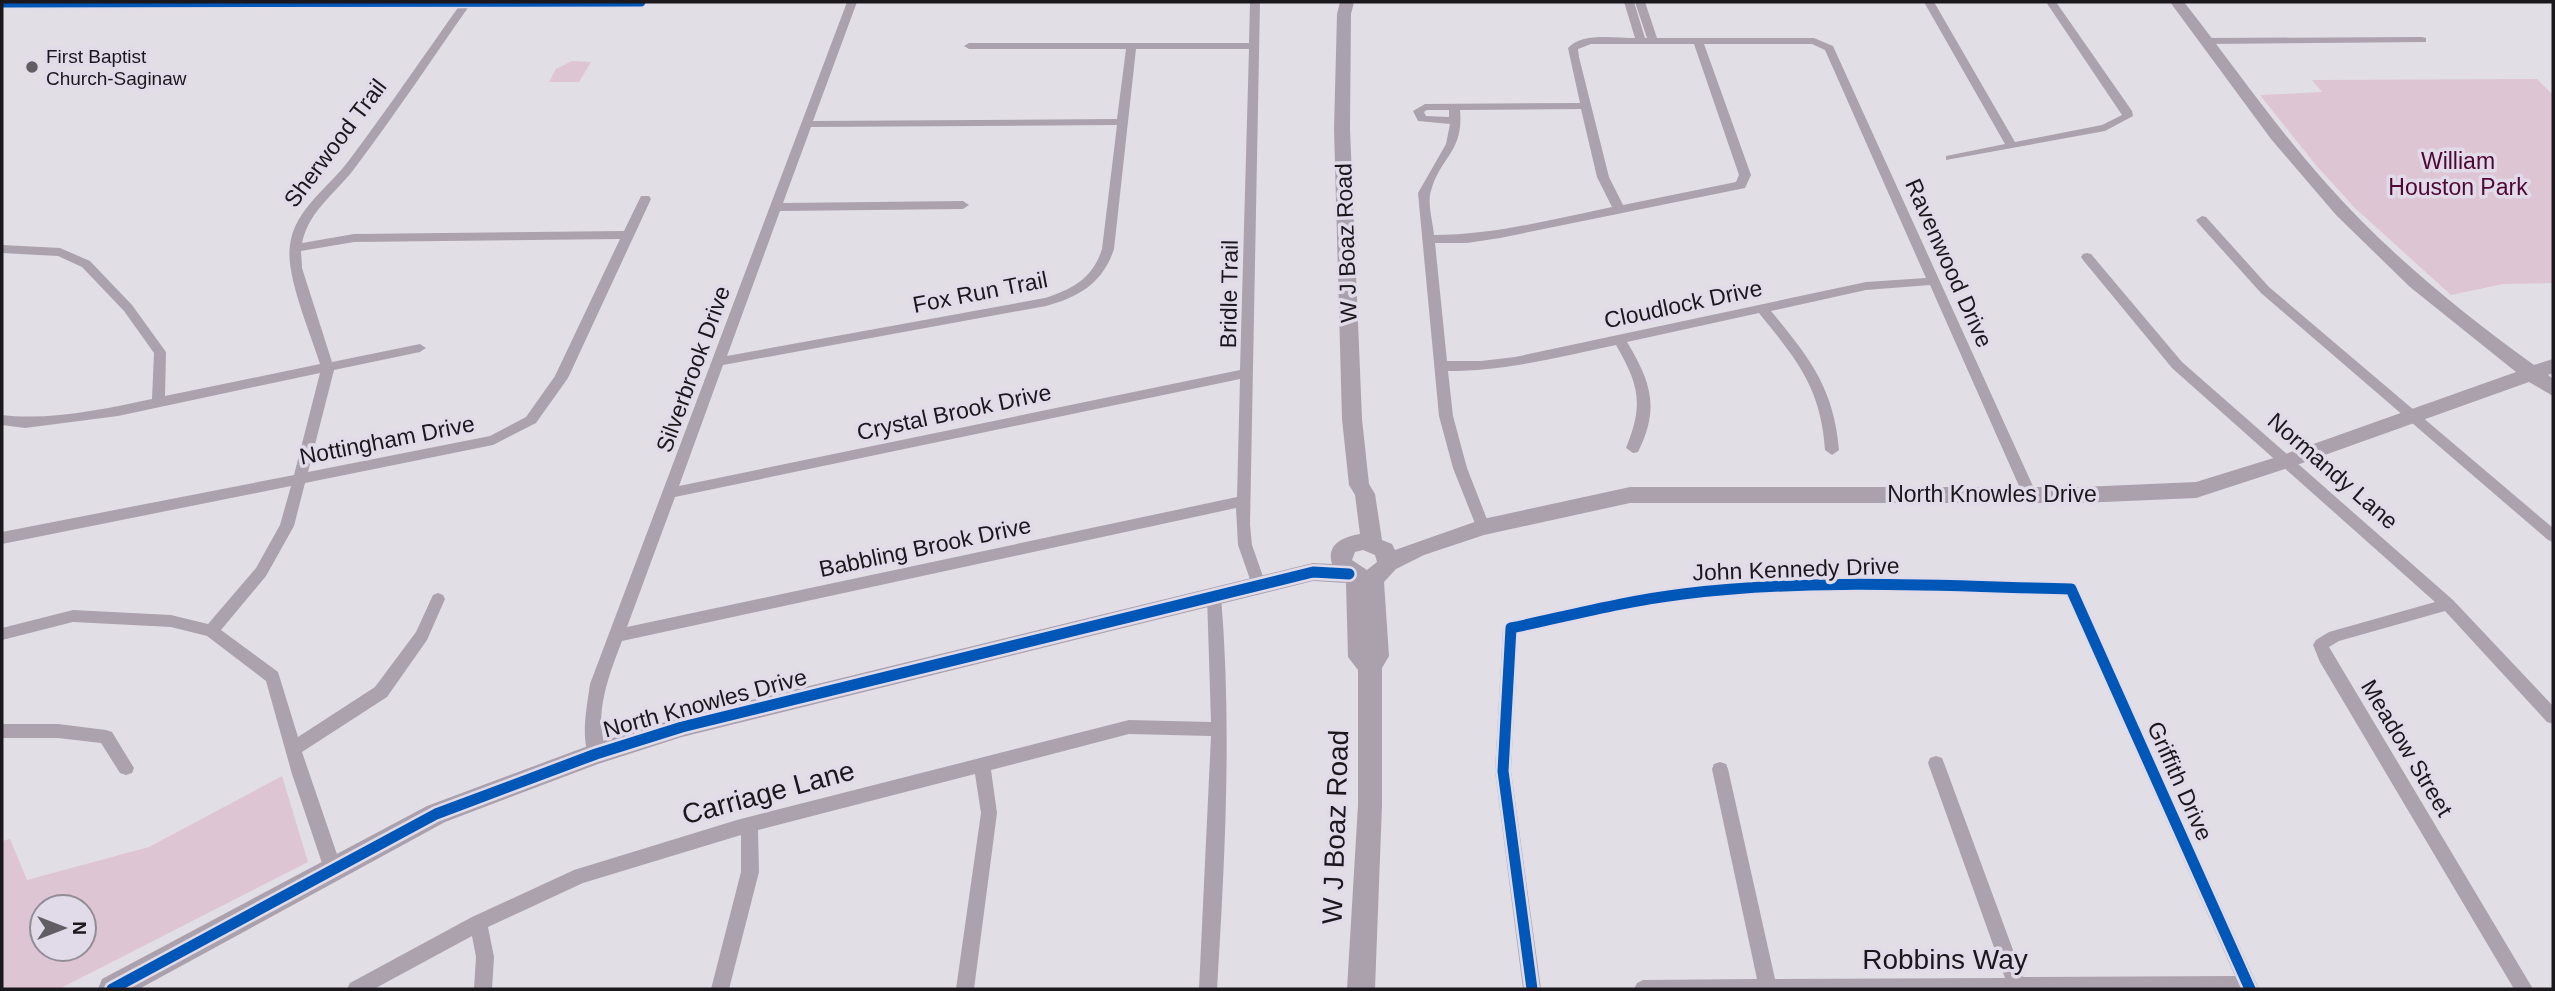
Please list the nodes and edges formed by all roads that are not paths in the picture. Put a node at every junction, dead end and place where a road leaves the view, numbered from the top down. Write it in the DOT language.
graph roads {
  1 [pos="315,2"];
  2 [pos="467,2"];
  3 [pos="641,2"];
  4 [pos="852,2"];
  5 [pos="1255,2"];
  6 [pos="1347,2"];
  7 [pos="1629,2"];
  8 [pos="1640,2"];
  9 [pos="1929,2"];
  10 [pos="2051,2"];
  11 [pos="2177,2"];
  12 [pos="2,3"];
  13 [pos="2422,40"];
  14 [pos="1641,41"];
  15 [pos="1653,41"];
  16 [pos="1698,41"];
  17 [pos="2207,41"];
  18 [pos="969,46"];
  19 [pos="1130,46"];
  20 [pos="1254,46"];
  21 [pos="1586,106"];
  22 [pos="1123,122"];
  23 [pos="806,124"];
  24 [pos="2012,146"];
  25 [pos="1950,159"];
  26 [pos="645,199"];
  27 [pos="963,205"];
  28 [pos="775,207"];
  29 [pos="1620,211"];
  30 [pos="2202,220"];
  31 [pos="628,235"];
  32 [pos="1428,239"];
  33 [pos="295,248"];
  34 [pos="2,250"];
  35 [pos="2087,257"];
  36 [pos="1934,281"];
  37 [pos="1762,309"];
  38 [pos="1619,340"];
  39 [pos="420,348"];
  40 [pos="718,362"];
  41 [pos="1441,366"];
  42 [pos="2553,366"];
  43 [pos="328,369"];
  44 [pos="1248,373"];
  45 [pos="2530,373"];
  46 [pos="2553,389"];
  47 [pos="158,403"];
  48 [pos="2409,415"];
  49 [pos="2,420"];
  50 [pos="1633,448"];
  51 [pos="1832,450"];
  52 [pos="2287,461"];
  53 [pos="300,478"];
  54 [pos="669,493"];
  55 [pos="2030,495"];
  56 [pos="1243,501"];
  57 [pos="1483,527"];
  58 [pos="2553,536"];
  59 [pos="2,538"];
  60 [pos="1365,559"];
  61 [pos="1259,585"];
  62 [pos="2071,589"];
  63 [pos="1214,596"];
  64 [pos="438,599"];
  65 [pos="2448,604"];
  66 [pos="211,631"];
  67 [pos="2,634"];
  68 [pos="615,636"];
  69 [pos="2553,717"];
  70 [pos="1218,729"];
  71 [pos="2,730"];
  72 [pos="293,749"];
  73 [pos="596,754"];
  74 [pos="1936,763"];
  75 [pos="982,765"];
  76 [pos="126,768"];
  77 [pos="1720,769"];
  78 [pos="749,825"];
  79 [pos="333,869"];
  80 [pos="478,923"];
  81 [pos="2017,987"];
  82 [pos="2249,987"];
  83 [pos="1768,988"];
  84 [pos="112,989"];
  85 [pos="356,989"];
  86 [pos="483,989"];
  87 [pos="720,989"];
  88 [pos="965,989"];
  89 [pos="1209,989"];
  90 [pos="1361,989"];
  91 [pos="1532,989"];
  92 [pos="1643,989"];
  93 [pos="2524,989"];
  1 -- 2 [label="street"];
  1 -- 12 [label="street"];
  2 -- 3 [label="street"];
  2 -- 33 [label="street, Sherwood Trail"];
  4 -- 23 [label="street, Silverbrook Drive"];
  5 -- 20 [label="street, Bridle Trail"];
  6 -- 60 [label="street, W J Boaz Road"];
  7 -- 14 [label="street"];
  8 -- 15 [label="street"];
  9 -- 24 [label="street"];
  10 -- 24 [label="street"];
  11 -- 17 [label="street"];
  13 -- 17 [label="street"];
  14 -- 15 [label="street"];
  14 -- 21 [label="street"];
  15 -- 16 [label="street"];
  16 -- 29 [label="street"];
  16 -- 36 [label="street, Ravenwood Drive"];
  17 -- 45 [label="street"];
  18 -- 19 [label="street"];
  19 -- 20 [label="street"];
  19 -- 22 [label="street, Fox Run Trail"];
  20 -- 44 [label="street, Bridle Trail"];
  21 -- 29 [label="street"];
  21 -- 32 [label="street"];
  22 -- 23 [label="street"];
  22 -- 40 [label="street, Fox Run Trail"];
  23 -- 28 [label="street, Silverbrook Drive"];
  24 -- 25 [label="street"];
  26 -- 31 [label="street, Nottingham Drive"];
  27 -- 28 [label="street"];
  28 -- 40 [label="street, Silverbrook Drive"];
  29 -- 32 [label="street"];
  30 -- 48 [label="street"];
  31 -- 33 [label="street"];
  31 -- 53 [label="street, Nottingham Drive"];
  32 -- 41 [label="street"];
  33 -- 43 [label="street, Sherwood Trail"];
  34 -- 47 [label="street"];
  35 -- 52 [label="street, Normandy Lane"];
  36 -- 37 [label="street, Cloudlock Drive"];
  36 -- 55 [label="street, Ravenwood Drive"];
  37 -- 38 [label="street, Cloudlock Drive"];
  37 -- 51 [label="street"];
  38 -- 41 [label="street, Cloudlock Drive"];
  38 -- 50 [label="street"];
  39 -- 43 [label="street"];
  40 -- 54 [label="street, Silverbrook Drive"];
  41 -- 57 [label="street"];
  42 -- 45 [label="street, North Knowles Drive"];
  43 -- 47 [label="street"];
  43 -- 53 [label="street"];
  44 -- 54 [label="street, Crystal Brook Drive"];
  44 -- 56 [label="street, Bridle Trail"];
  45 -- 46 [label="street"];
  45 -- 48 [label="street, North Knowles Drive"];
  47 -- 49 [label="street"];
  48 -- 52 [label="street, North Knowles Drive"];
  48 -- 58 [label="street"];
  52 -- 55 [label="street, North Knowles Drive"];
  52 -- 65 [label="street, Normandy Lane"];
  53 -- 59 [label="street, Nottingham Drive"];
  53 -- 66 [label="street"];
  54 -- 68 [label="street, Silverbrook Drive"];
  55 -- 57 [label="street, North Knowles Drive"];
  56 -- 61 [label="street, Bridle Trail"];
  56 -- 68 [label="street, Babbling Brook Drive"];
  57 -- 60 [label="street, North Knowles Drive"];
  60 -- 61 [label="street, North Knowles Drive"];
  60 -- 90 [label="street, W J Boaz Road"];
  61 -- 63 [label="street, North Knowles Drive"];
  62 -- 82 [label="street, Griffith Drive"];
  62 -- 91 [label="street, John Kennedy Drive"];
  63 -- 70 [label="street"];
  63 -- 73 [label="street, North Knowles Drive"];
  64 -- 72 [label="street"];
  65 -- 69 [label="street, Normandy Lane"];
  65 -- 93 [label="street, Meadow Street"];
  66 -- 67 [label="street"];
  66 -- 72 [label="street"];
  68 -- 73 [label="street, Silverbrook Drive"];
  70 -- 75 [label="street, Carriage Lane"];
  70 -- 89 [label="street"];
  71 -- 76 [label="street"];
  72 -- 79 [label="street"];
  73 -- 79 [label="street, North Knowles Drive"];
  74 -- 81 [label="street"];
  75 -- 78 [label="street, Carriage Lane"];
  75 -- 88 [label="street"];
  77 -- 83 [label="street"];
  78 -- 80 [label="street, Carriage Lane"];
  78 -- 87 [label="street"];
  79 -- 84 [label="street, North Knowles Drive"];
  80 -- 85 [label="street, Carriage Lane"];
  80 -- 86 [label="street"];
  81 -- 82 [label="street, Robbins Way"];
  81 -- 83 [label="street, Robbins Way"];
  83 -- 92 [label="street, Robbins Way"];
}
